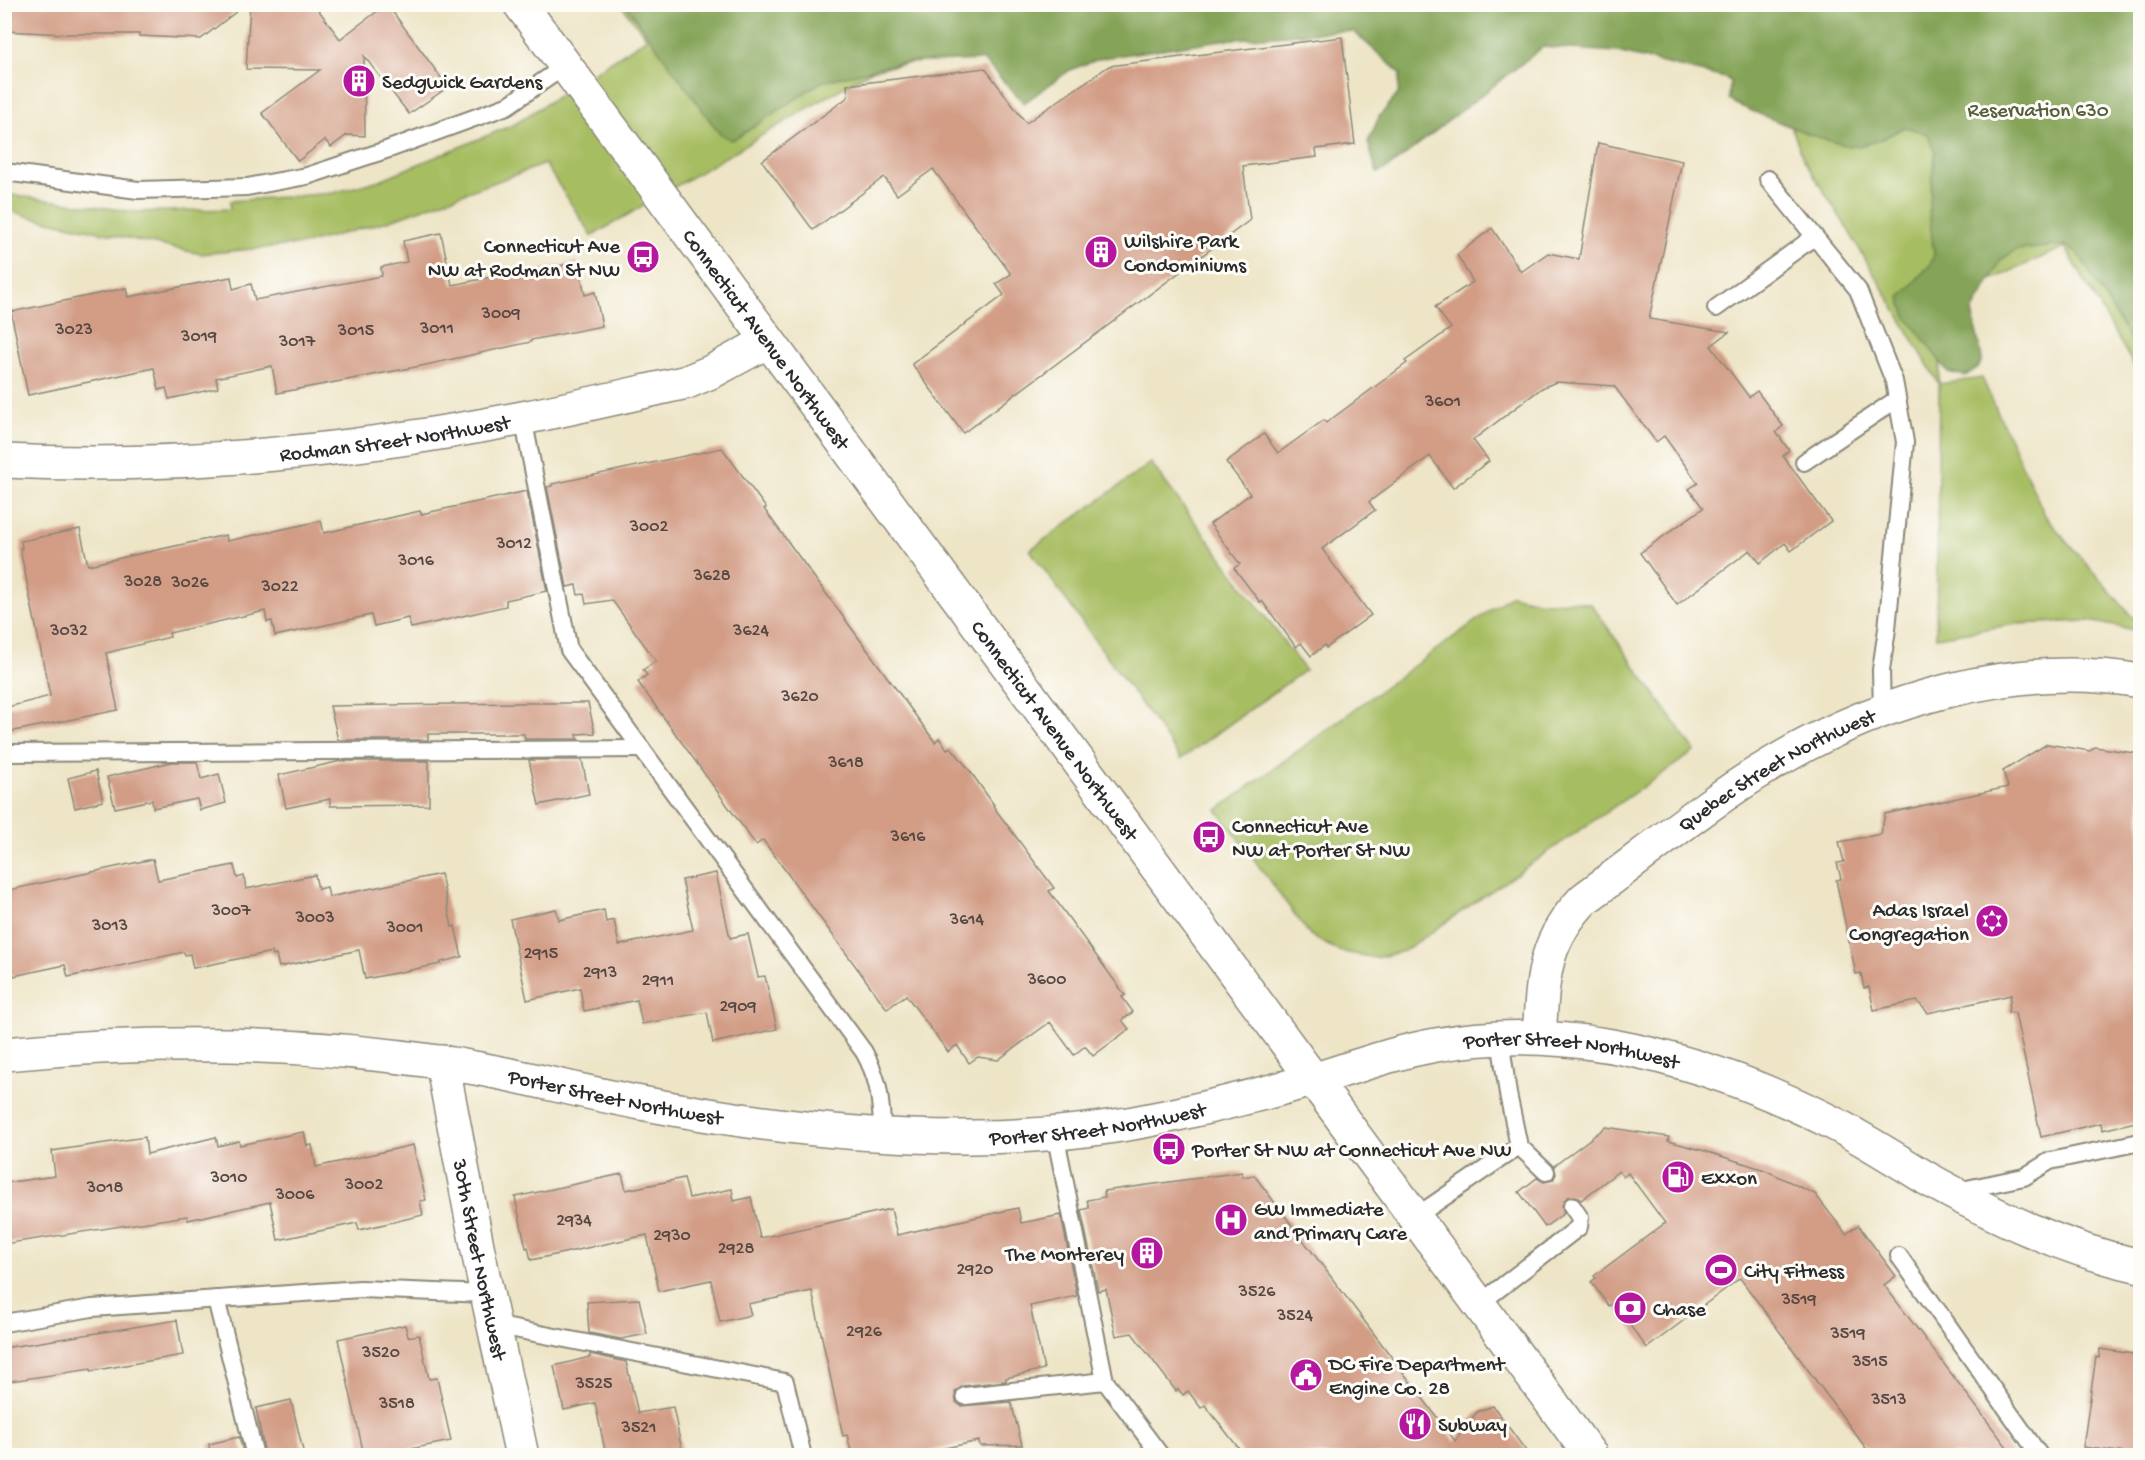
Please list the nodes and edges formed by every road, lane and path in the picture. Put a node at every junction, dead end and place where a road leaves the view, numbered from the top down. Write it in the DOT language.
graph roads {
  1 [pos="520,4"];
  2 [pos="565,66"];
  3 [pos="5,172"];
  4 [pos="1768,179"];
  5 [pos="1814,237"];
  6 [pos="1716,308"];
  7 [pos="768,341"];
  8 [pos="1897,399"];
  9 [pos="523,418"];
  10 [pos="4,461"];
  11 [pos="1804,462"];
  12 [pos="2140,681"];
  13 [pos="1882,712"];
  14 [pos="642,748"];
  15 [pos="4,753"];
  16 [pos="1539,1037"];
  17 [pos="1500,1038"];
  18 [pos="4,1054"];
  19 [pos="442,1062"];
  20 [pos="1313,1079"];
  21 [pos="1055,1133"];
  22 [pos="883,1135"];
  23 [pos="2140,1142"];
  24 [pos="1519,1146"];
  25 [pos="1545,1172"];
  26 [pos="1952,1192"];
  27 [pos="1572,1206"];
  28 [pos="1415,1217"];
  29 [pos="1899,1256"];
  30 [pos="2140,1266"];
  31 [pos="487,1294"];
  32 [pos="216,1299"];
  33 [pos="1479,1304"];
  34 [pos="4,1323"];
  35 [pos="494,1325"];
  36 [pos="1105,1381"];
  37 [pos="965,1396"];
  38 [pos="255,1455"];
  39 [pos="522,1455"];
  40 [pos="803,1455"];
  41 [pos="1161,1455"];
  42 [pos="1591,1455"];
  43 [pos="2040,1455"];
  1 -- 2 [label="street, Connecticut Avenue Northwest"];
  2 -- 3 [label="lane"];
  2 -- 7 [label="street, Connecticut Avenue Northwest"];
  4 -- 5 [label="lane"];
  5 -- 6 [label="lane"];
  5 -- 8 [label="lane"];
  7 -- 9 [label="street, Rodman Street Northwest"];
  7 -- 20 [label="street, Connecticut Avenue Northwest"];
  8 -- 11 [label="lane"];
  8 -- 13 [label="lane"];
  9 -- 10 [label="street, Rodman Street Northwest"];
  9 -- 14 [label="lane"];
  12 -- 13 [label="street, Quebec Street Northwest"];
  13 -- 16 [label="street, Quebec Street Northwest"];
  14 -- 15 [label="lane"];
  14 -- 22 [label="lane"];
  16 -- 17 [label="street, Porter Street Northwest"];
  16 -- 26 [label="street, Porter Street Northwest"];
  17 -- 20 [label="street, Porter Street Northwest"];
  17 -- 24 [label="lane"];
  18 -- 19 [label="street, Porter Street Northwest"];
  19 -- 22 [label="street, Porter Street Northwest"];
  19 -- 31 [label="street, 30th Street Northwest"];
  20 -- 21 [label="street, Porter Street Northwest"];
  20 -- 28 [label="street, Connecticut Avenue Northwest"];
  21 -- 22 [label="street, Porter Street Northwest"];
  21 -- 36 [label="lane"];
  23 -- 26 [label="lane"];
  24 -- 25 [label="lane"];
  24 -- 28 [label="lane"];
  26 -- 30 [label="street, Porter Street Northwest"];
  27 -- 33 [label="lane"];
  28 -- 33 [label="street, Connecticut Avenue Northwest"];
  29 -- 43 [label="lane"];
  31 -- 32 [label="lane"];
  31 -- 35 [label="street, 30th Street Northwest"];
  32 -- 34 [label="lane"];
  32 -- 38 [label="lane"];
  33 -- 42 [label="street, Connecticut Avenue Northwest"];
  35 -- 39 [label="street, 30th Street Northwest"];
  35 -- 40 [label="lane"];
  36 -- 37 [label="lane"];
  36 -- 41 [label="lane"];
}
